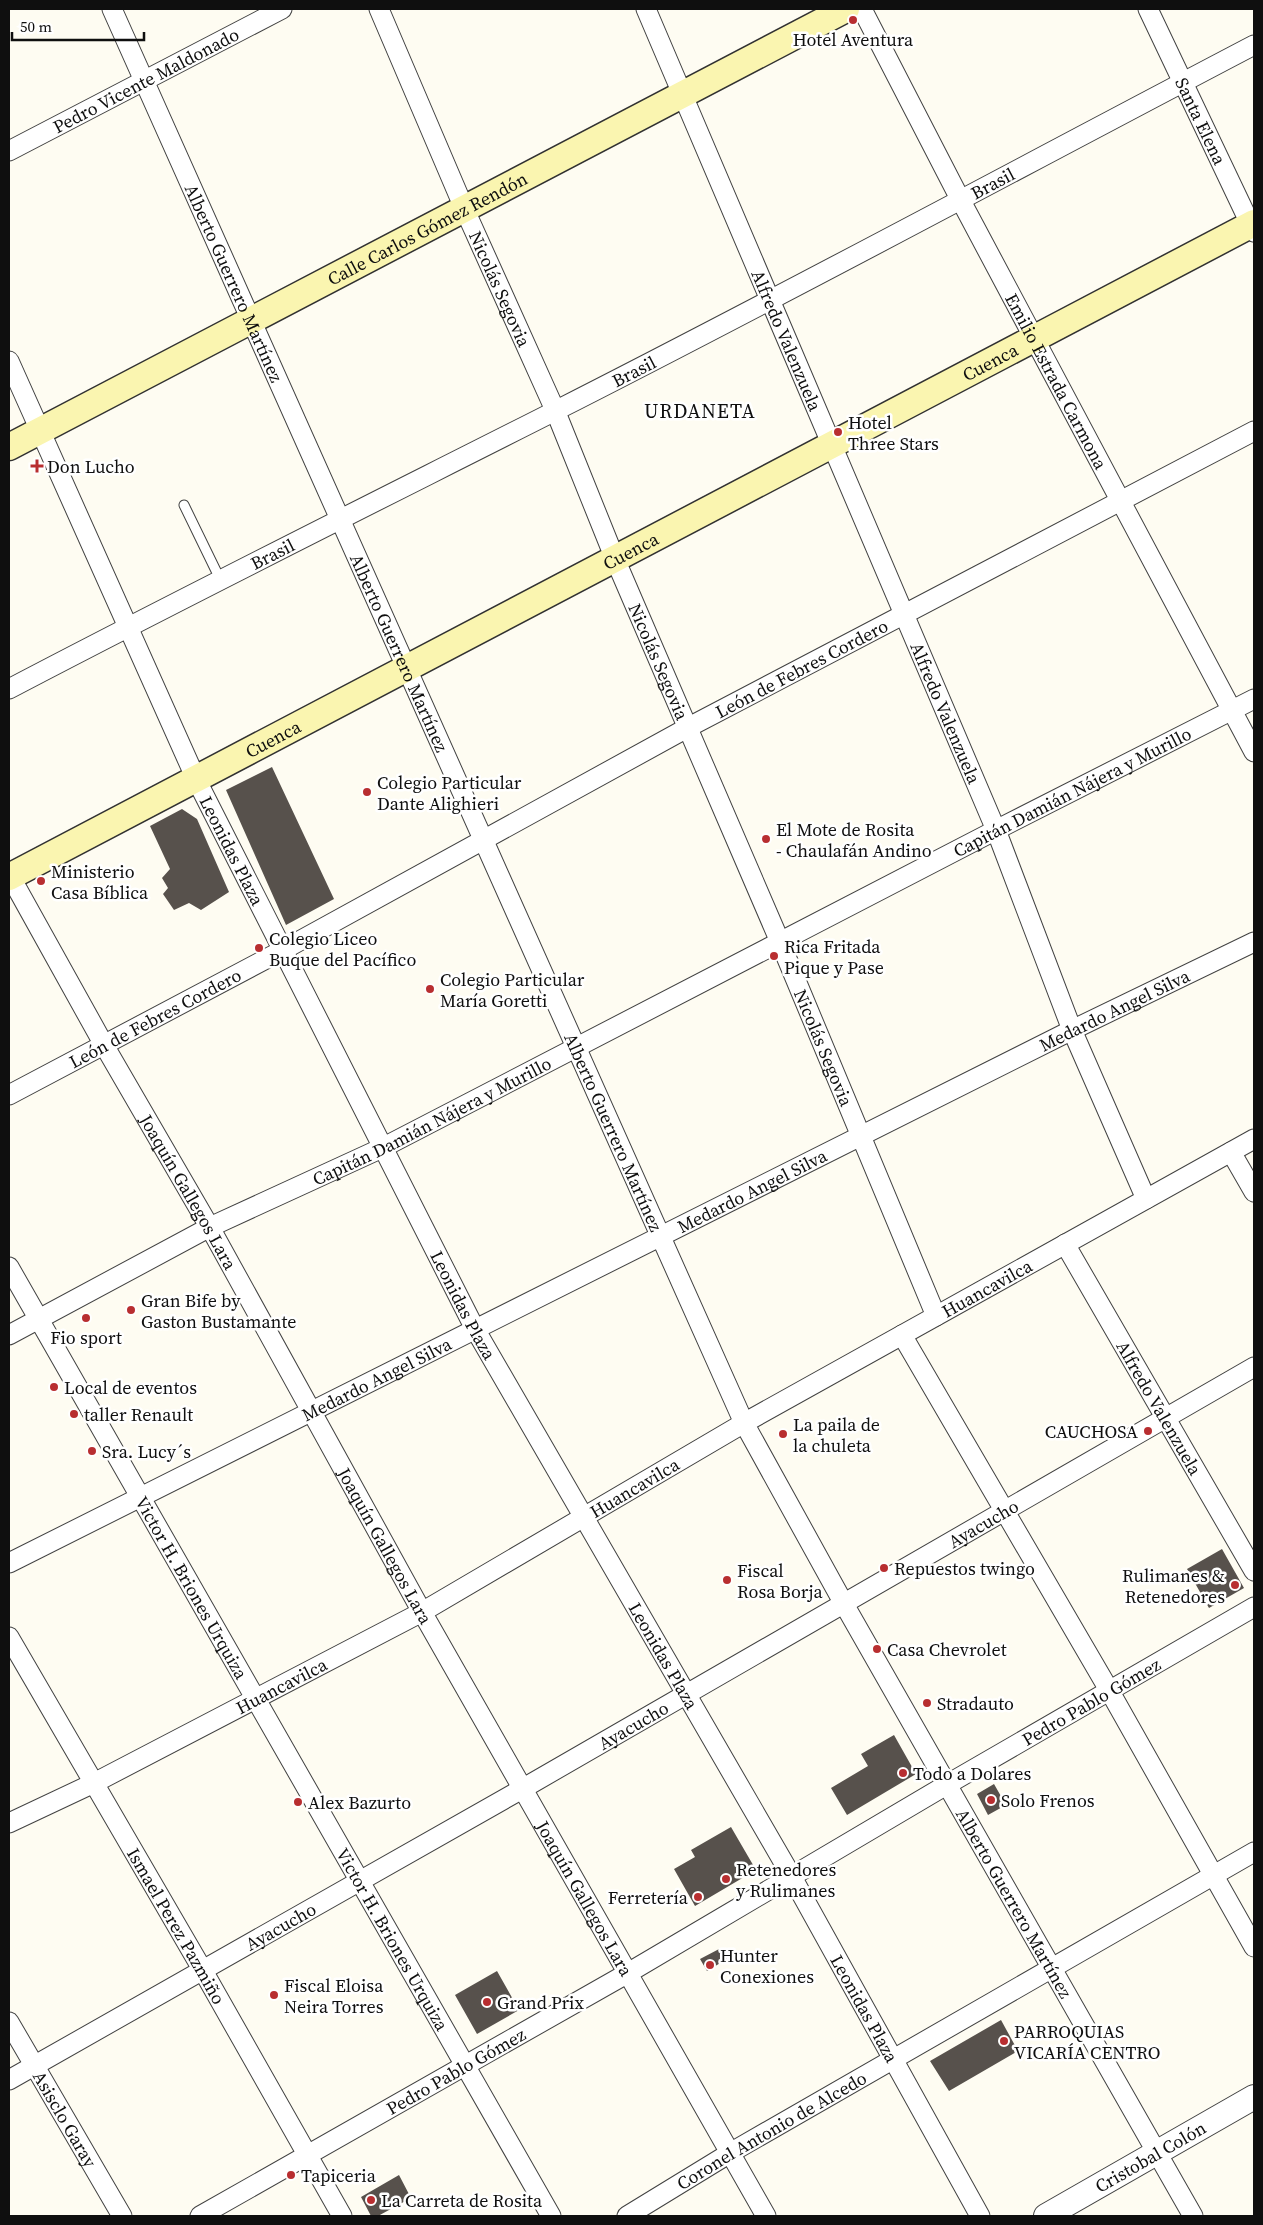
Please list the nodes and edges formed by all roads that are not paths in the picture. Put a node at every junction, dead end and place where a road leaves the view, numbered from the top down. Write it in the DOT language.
graph roads {
  1 [pos="112,9"];
  2 [pos="282,9"];
  3 [pos="378,9"];
  4 [pos="646,9"];
  5 [pos="846,9"];
  6 [pos="862,9"];
  7 [pos="1148,9"];
  8 [pos="1254,45"];
  9 [pos="146,80"];
  10 [pos="1182,82"];
  11 [pos="683,94"];
  12 [pos="9,151"];
  13 [pos="960,199"];
  14 [pos="464,208"];
  15 [pos="1253,227"];
  16 [pos="770,299"];
  17 [pos="253,319"];
  18 [pos="1035,338"];
  19 [pos="9,361"];
  20 [pos="555,410"];
  21 [pos="40,430"];
  22 [pos="1254,431"];
  23 [pos="832,445"];
  24 [pos="9,446"];
  25 [pos="1121,502"];
  26 [pos="184,505"];
  27 [pos="341,517"];
  28 [pos="615,559"];
  29 [pos="220,579"];
  30 [pos="904,615"];
  31 [pos="127,627"];
  32 [pos="408,668"];
  33 [pos="9,689"];
  34 [pos="1254,699"];
  35 [pos="1232,711"];
  36 [pos="687,728"];
  37 [pos="1254,752"];
  38 [pos="196,779"];
  39 [pos="996,830"];
  40 [pos="484,841"];
  41 [pos="9,876"];
  42 [pos="780,942"];
  43 [pos="1254,942"];
  44 [pos="283,950"];
  45 [pos="1072,1030"];
  46 [pos="104,1045"];
  47 [pos="576,1046"];
  48 [pos="9,1095"];
  49 [pos="861,1136"];
  50 [pos="1254,1139"];
  51 [pos="382,1148"];
  52 [pos="1231,1152"];
  53 [pos="1254,1192"];
  54 [pos="1146,1200"];
  55 [pos="210,1227"];
  56 [pos="660,1237"];
  57 [pos="1065,1244"];
  58 [pos="9,1267"];
  59 [pos="936,1316"];
  60 [pos="39,1319"];
  61 [pos="475,1329"];
  62 [pos="9,1334"];
  63 [pos="902,1334"];
  64 [pos="1254,1367"];
  65 [pos="311,1411"];
  66 [pos="1166,1416"];
  67 [pos="744,1423"];
  68 [pos="140,1497"];
  69 [pos="1004,1510"];
  70 [pos="583,1516"];
  71 [pos="9,1562"];
  72 [pos="1254,1571"];
  73 [pos="844,1604"];
  74 [pos="1254,1607"];
  75 [pos="422,1612"];
  76 [pos="9,1637"];
  77 [pos="1109,1690"];
  78 [pos="686,1694"];
  79 [pos="257,1699"];
  80 [pos="94,1783"];
  81 [pos="948,1784"];
  82 [pos="522,1789"];
  83 [pos="9,1823"];
  84 [pos="1254,1852"];
  85 [pos="1213,1876"];
  86 [pos="792,1877"];
  87 [pos="359,1880"];
  88 [pos="1254,1947"];
  89 [pos="1053,1968"];
  90 [pos="202,1969"];
  91 [pos="628,1973"];
  92 [pos="9,2022"];
  93 [pos="891,2059"];
  94 [pos="466,2064"];
  95 [pos="34,2066"];
  96 [pos="9,2080"];
  97 [pos="1254,2097"];
  98 [pos="730,2153"];
  99 [pos="308,2154"];
  100 [pos="1156,2154"];
  101 [pos="122,2216"];
  102 [pos="200,2216"];
  103 [pos="342,2216"];
  104 [pos="551,2216"];
  105 [pos="627,2216"];
  106 [pos="766,2216"];
  107 [pos="980,2216"];
  108 [pos="1046,2216"];
  109 [pos="1193,2216"];
  1 -- 9 [label="street, Alberto Guerrero Martínez"];
  2 -- 9 [label="street, Pedro Vicente Maldonado"];
  3 -- 14 [label="street, Nicolás Segovia"];
  4 -- 11 [label="street, Alfredo Valenzuela"];
  5 -- 11 [label="main road, Calle Carlos Gómez Rendón"];
  6 -- 13 [label="street, Emilio Estrada Carmona"];
  7 -- 10 [label="street, Santa Elena"];
  8 -- 10 [label="street, Brasil"];
  9 -- 12 [label="street, Pedro Vicente Maldonado"];
  9 -- 17 [label="street, Alberto Guerrero Martínez"];
  10 -- 13 [label="street, Brasil"];
  10 -- 15 [label="street, Santa Elena"];
  11 -- 14 [label="main road, Calle Carlos Gómez Rendón"];
  11 -- 16 [label="street, Alfredo Valenzuela"];
  13 -- 16 [label="street, Brasil"];
  13 -- 18 [label="street, Emilio Estrada Carmona"];
  14 -- 17 [label="main road, Calle Carlos Gómez Rendón"];
  14 -- 20 [label="street, Nicolás Segovia"];
  15 -- 18 [label="main road, Cuenca"];
  16 -- 20 [label="street, Brasil"];
  16 -- 23 [label="street, Alfredo Valenzuela"];
  17 -- 21 [label="main road, Calle Carlos Gómez Rendón"];
  17 -- 27 [label="street, Alberto Guerrero Martínez"];
  18 -- 23 [label="main road, Cuenca"];
  18 -- 25 [label="street, Emilio Estrada Carmona"];
  19 -- 21 [label="street, Leonidas Plaza"];
  20 -- 27 [label="street, Brasil"];
  20 -- 28 [label="street, Nicolás Segovia"];
  21 -- 24 [label="main road, Calle Carlos Gómez Rendón"];
  21 -- 31 [label="street, Leonidas Plaza"];
  22 -- 25 [label="street, León de Febres Cordero"];
  23 -- 28 [label="main road, Cuenca"];
  23 -- 30 [label="street, Alfredo Valenzuela"];
  25 -- 30 [label="street, León de Febres Cordero"];
  25 -- 35 [label="street, Emilio Estrada Carmona"];
  26 -- 29 [label="lane"];
  27 -- 29 [label="street, Brasil"];
  27 -- 32 [label="street, Alberto Guerrero Martínez"];
  28 -- 32 [label="main road, Cuenca"];
  28 -- 36 [label="street, Nicolás Segovia"];
  29 -- 31 [label="street, Brasil"];
  30 -- 36 [label="street, León de Febres Cordero"];
  30 -- 39 [label="street, Alfredo Valenzuela"];
  31 -- 33 [label="street, Brasil"];
  31 -- 38 [label="street, Leonidas Plaza"];
  32 -- 38 [label="main road, Cuenca"];
  32 -- 40 [label="street, Alberto Guerrero Martínez"];
  34 -- 35 [label="street, Capitán Damián Nájera y Murillo"];
  35 -- 37 [label="street, Emilio Estrada Carmona"];
  35 -- 39 [label="street, Capitán Damián Nájera y Murillo"];
  36 -- 40 [label="street, León de Febres Cordero"];
  36 -- 42 [label="street, Nicolás Segovia"];
  38 -- 41 [label="main road, Cuenca"];
  38 -- 44 [label="street, Leonidas Plaza"];
  39 -- 42 [label="street, Capitán Damián Nájera y Murillo"];
  39 -- 45 [label="street, Alfredo Valenzuela"];
  40 -- 44 [label="street, León de Febres Cordero"];
  40 -- 47 [label="street, Alberto Guerrero Martínez"];
  41 -- 46 [label="street, Joaquín Gallegos Lara"];
  42 -- 47 [label="street, Capitán Damián Nájera y Murillo"];
  42 -- 49 [label="street, Nicolás Segovia"];
  43 -- 45 [label="street, Medardo Angel Silva"];
  44 -- 46 [label="street, León de Febres Cordero"];
  44 -- 51 [label="street, Leonidas Plaza"];
  45 -- 49 [label="street, Medardo Angel Silva"];
  45 -- 54 [label="street, Alfredo Valenzuela"];
  46 -- 48 [label="street, León de Febres Cordero"];
  46 -- 55 [label="street, Joaquín Gallegos Lara"];
  47 -- 51 [label="street, Capitán Damián Nájera y Murillo"];
  47 -- 56 [label="street, Alberto Guerrero Martínez"];
  49 -- 56 [label="street, Medardo Angel Silva"];
  49 -- 59 [label="street, Nicolás Segovia"];
  50 -- 52 [label="street, Huancavilca"];
  51 -- 55 [label="street, Capitán Damián Nájera y Murillo"];
  51 -- 61 [label="street, Leonidas Plaza"];
  52 -- 53 [label="street"];
  52 -- 54 [label="street, Huancavilca"];
  54 -- 57 [label="street, Huancavilca"];
  55 -- 60 [label="street, Capitán Damián Nájera y Murillo"];
  55 -- 65 [label="street, Joaquín Gallegos Lara"];
  56 -- 61 [label="street, Medardo Angel Silva"];
  56 -- 67 [label="street, Alberto Guerrero Martínez"];
  57 -- 59 [label="street, Huancavilca"];
  57 -- 66 [label="street, Alfredo Valenzuela"];
  58 -- 60 [label="street, Victor H. Briones Urquiza"];
  59 -- 63 [label="street, Huancavilca"];
  60 -- 62 [label="street, Capitán Damián Nájera y Murillo"];
  60 -- 68 [label="street, Victor H. Briones Urquiza"];
  61 -- 65 [label="street, Medardo Angel Silva"];
  61 -- 70 [label="street, Leonidas Plaza"];
  63 -- 67 [label="street, Huancavilca"];
  63 -- 69 [label="street"];
  64 -- 66 [label="street, Ayacucho"];
  65 -- 68 [label="street, Medardo Angel Silva"];
  65 -- 75 [label="street, Joaquín Gallegos Lara"];
  66 -- 69 [label="street, Ayacucho"];
  66 -- 72 [label="street, Alfredo Valenzuela"];
  67 -- 70 [label="street, Huancavilca"];
  67 -- 73 [label="street, Alberto Guerrero Martínez"];
  68 -- 71 [label="street, Medardo Angel Silva"];
  68 -- 79 [label="street, Victor H. Briones Urquiza"];
  69 -- 73 [label="street, Ayacucho"];
  69 -- 77 [label="street"];
  70 -- 75 [label="street, Huancavilca"];
  70 -- 78 [label="street, Leonidas Plaza"];
  73 -- 78 [label="street, Ayacucho"];
  73 -- 81 [label="street, Alberto Guerrero Martínez"];
  74 -- 77 [label="street, Pedro Pablo Gómez"];
  75 -- 79 [label="street, Huancavilca"];
  75 -- 82 [label="street, Joaquín Gallegos Lara"];
  76 -- 80 [label="street, Ismael Perez Pazmiño"];
  77 -- 81 [label="street, Pedro Pablo Gómez"];
  77 -- 85 [label="street"];
  78 -- 82 [label="street, Ayacucho"];
  78 -- 86 [label="street, Leonidas Plaza"];
  79 -- 80 [label="street, Huancavilca"];
  79 -- 87 [label="street, Victor H. Briones Urquiza"];
  80 -- 83 [label="street, Huancavilca"];
  80 -- 90 [label="street, Ismael Perez Pazmiño"];
  81 -- 86 [label="street, Pedro Pablo Gómez"];
  81 -- 89 [label="street, Alberto Guerrero Martínez"];
  82 -- 87 [label="street, Ayacucho"];
  82 -- 91 [label="street, Joaquín Gallegos Lara"];
  84 -- 85 [label="street, Coronel Antonio de Alcedo"];
  85 -- 88 [label="street"];
  85 -- 89 [label="street, Coronel Antonio de Alcedo"];
  86 -- 91 [label="street, Pedro Pablo Gómez"];
  86 -- 93 [label="street, Leonidas Plaza"];
  87 -- 90 [label="street, Ayacucho"];
  87 -- 94 [label="street, Victor H. Briones Urquiza"];
  89 -- 93 [label="street, Coronel Antonio de Alcedo"];
  89 -- 100 [label="street, Alberto Guerrero Martínez"];
  90 -- 95 [label="street, Ayacucho"];
  90 -- 99 [label="street, Ismael Perez Pazmiño"];
  91 -- 94 [label="street, Pedro Pablo Gómez"];
  91 -- 98 [label="street, Joaquín Gallegos Lara"];
  92 -- 95 [label="street, Asisclo Garay"];
  93 -- 98 [label="street, Coronel Antonio de Alcedo"];
  93 -- 107 [label="street, Leonidas Plaza"];
  94 -- 99 [label="street, Pedro Pablo Gómez"];
  94 -- 104 [label="street, Victor H. Briones Urquiza"];
  95 -- 96 [label="street, Ayacucho"];
  95 -- 101 [label="street, Asisclo Garay"];
  97 -- 100 [label="street, Cristobal Colón"];
  98 -- 105 [label="street, Coronel Antonio de Alcedo"];
  98 -- 106 [label="street, Joaquín Gallegos Lara"];
  99 -- 102 [label="street, Pedro Pablo Gómez"];
  99 -- 103 [label="street, Ismael Perez Pazmiño"];
  100 -- 108 [label="street, Cristobal Colón"];
  100 -- 109 [label="street, Alberto Guerrero Martínez"];
}
